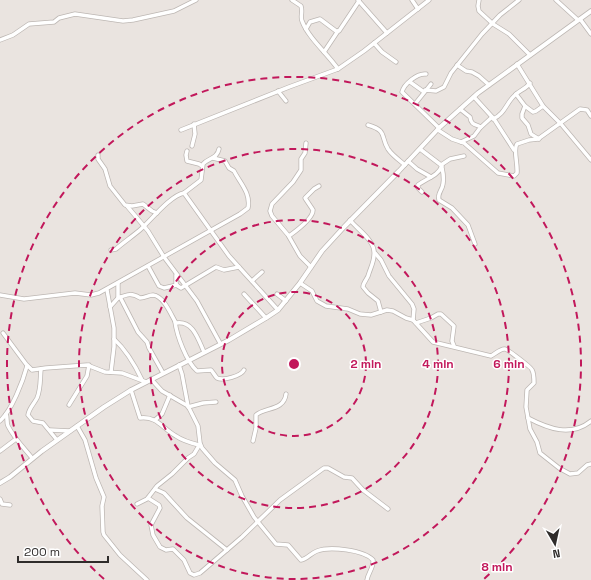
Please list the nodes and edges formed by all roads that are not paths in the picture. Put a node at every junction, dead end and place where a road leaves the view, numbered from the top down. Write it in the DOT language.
graph roads {
  1 [pos="196,0"];
  2 [pos="292,0"];
  3 [pos="360,0"];
  4 [pos="412,0"];
  5 [pos="429,0"];
  6 [pos="479,0"];
  7 [pos="519,0"];
  8 [pos="556,0"];
  9 [pos="418,9"];
  10 [pos="591,10"];
  11 [pos="579,19"];
  12 [pos="493,24"];
  13 [pos="306,30"];
  14 [pos="338,31"];
  15 [pos="387,33"];
  16 [pos="590,33"];
  17 [pos="0,40"];
  18 [pos="374,43"];
  19 [pos="324,52"];
  20 [pos="530,55"];
  21 [pos="396,62"];
  22 [pos="517,64"];
  23 [pos="457,66"];
  24 [pos="338,69"];
  25 [pos="426,74"];
  26 [pos="410,82"];
  27 [pos="530,83"];
  28 [pos="431,84"];
  29 [pos="489,85"];
  30 [pos="278,91"];
  31 [pos="424,91"];
  32 [pos="516,94"];
  33 [pos="474,97"];
  34 [pos="286,101"];
  35 [pos="415,104"];
  36 [pos="524,106"];
  37 [pos="543,106"];
  38 [pos="460,109"];
  39 [pos="591,116"];
  40 [pos="492,118"];
  41 [pos="560,123"];
  42 [pos="194,124"];
  43 [pos="368,125"];
  44 [pos="481,127"];
  45 [pos="438,129"];
  46 [pos="181,130"];
  47 [pos="539,139"];
  48 [pos="461,142"];
  49 [pos="306,143"];
  50 [pos="192,146"];
  51 [pos="219,149"];
  52 [pos="420,149"];
  53 [pos="187,151"];
  54 [pos="515,151"];
  55 [pos="98,155"];
  56 [pos="464,156"];
  57 [pos="213,158"];
  58 [pos="591,160"];
  59 [pos="406,163"];
  60 [pos="442,165"];
  61 [pos="202,166"];
  62 [pos="430,177"];
  63 [pos="319,186"];
  64 [pos="422,192"];
  65 [pos="184,193"];
  66 [pos="127,206"];
  67 [pos="157,213"];
  68 [pos="350,220"];
  69 [pos="144,226"];
  70 [pos="210,230"];
  71 [pos="289,236"];
  72 [pos="475,244"];
  73 [pos="111,250"];
  74 [pos="375,253"];
  75 [pos="164,258"];
  76 [pos="148,266"];
  77 [pos="238,267"];
  78 [pos="311,267"];
  79 [pos="262,272"];
  80 [pos="176,274"];
  81 [pos="252,281"];
  82 [pos="118,283"];
  83 [pos="300,283"];
  84 [pos="177,286"];
  85 [pos="185,286"];
  86 [pos="107,290"];
  87 [pos="244,294"];
  88 [pos="277,294"];
  89 [pos="0,295"];
  90 [pos="119,298"];
  91 [pos="286,301"];
  92 [pos="110,308"];
  93 [pos="278,310"];
  94 [pos="381,312"];
  95 [pos="266,318"];
  96 [pos="414,321"];
  97 [pos="175,322"];
  98 [pos="3,333"];
  99 [pos="114,339"];
  100 [pos="220,343"];
  101 [pos="454,346"];
  102 [pos="204,352"];
  103 [pos="189,360"];
  104 [pos="89,365"];
  105 [pos="179,365"];
  106 [pos="27,366"];
  107 [pos="41,369"];
  108 [pos="244,370"];
  109 [pos="34,371"];
  110 [pos="111,372"];
  111 [pos="163,373"];
  112 [pos="25,376"];
  113 [pos="151,379"];
  114 [pos="144,381"];
  115 [pos="131,390"];
  116 [pos="286,394"];
  117 [pos="170,395"];
  118 [pos="216,402"];
  119 [pos="69,405"];
  120 [pos="188,407"];
  121 [pos="6,414"];
  122 [pos="528,418"];
  123 [pos="0,420"];
  124 [pos="155,420"];
  125 [pos="591,421"];
  126 [pos="77,426"];
  127 [pos="50,430"];
  128 [pos="70,431"];
  129 [pos="16,439"];
  130 [pos="57,440"];
  131 [pos="253,441"];
  132 [pos="200,445"];
  133 [pos="0,451"];
  134 [pos="32,458"];
  135 [pos="591,464"];
  136 [pos="0,481"];
  137 [pos="154,489"];
  138 [pos="148,498"];
  139 [pos="0,499"];
  140 [pos="137,504"];
  141 [pos="10,505"];
  142 [pos="388,509"];
  143 [pos="258,522"];
  144 [pos="227,550"];
  145 [pos="147,580"];
  146 [pos="367,580"];
  1 -- 17 [label="street"];
  2 -- 13 [label="street"];
  3 -- 14 [label="street"];
  3 -- 15 [label="street"];
  4 -- 9 [label="street"];
  5 -- 9 [label="street"];
  6 -- 12 [label="street"];
  7 -- 12 [label="street"];
  8 -- 11 [label="street"];
  9 -- 15 [label="street"];
  10 -- 11 [label="street"];
  11 -- 16 [label="street"];
  11 -- 20 [label="street"];
  12 -- 20 [label="street"];
  12 -- 23 [label="street"];
  13 -- 14 [label="street"];
  13 -- 19 [label="street"];
  14 -- 19 [label="street"];
  15 -- 18 [label="street"];
  18 -- 21 [label="street"];
  18 -- 24 [label="street"];
  19 -- 24 [label="street"];
  20 -- 22 [label="street"];
  22 -- 27 [label="street"];
  22 -- 29 [label="street"];
  23 -- 29 [label="street"];
  23 -- 31 [label="street"];
  24 -- 30 [label="street"];
  25 -- 26 [label="street"];
  26 -- 31 [label="street"];
  26 -- 35 [label="street"];
  27 -- 32 [label="street"];
  27 -- 37 [label="street"];
  28 -- 31 [label="street"];
  29 -- 33 [label="street"];
  30 -- 34 [label="street"];
  30 -- 42 [label="street"];
  31 -- 35 [label="street"];
  32 -- 36 [label="street"];
  32 -- 40 [label="street"];
  33 -- 38 [label="street"];
  33 -- 40 [label="street"];
  35 -- 45 [label="street"];
  36 -- 37 [label="street"];
  36 -- 47 [label="street"];
  37 -- 41 [label="street"];
  38 -- 44 [label="street"];
  38 -- 45 [label="street"];
  39 -- 41 [label="street"];
  40 -- 44 [label="street"];
  40 -- 54 [label="street"];
  41 -- 47 [label="street"];
  41 -- 58 [label="street"];
  42 -- 46 [label="street"];
  42 -- 50 [label="street"];
  43 -- 59 [label="street"];
  44 -- 48 [label="street"];
  45 -- 48 [label="street"];
  45 -- 52 [label="street"];
  47 -- 54 [label="street"];
  48 -- 54 [label="street"];
  49 -- 71 [label="street"];
  51 -- 57 [label="street"];
  52 -- 59 [label="street"];
  52 -- 60 [label="street"];
  53 -- 61 [label="street"];
  55 -- 66 [label="street"];
  56 -- 60 [label="street"];
  57 -- 61 [label="street"];
  57 -- 70 [label="street"];
  59 -- 62 [label="street"];
  59 -- 68 [label="street"];
  60 -- 62 [label="street"];
  60 -- 72 [label="street"];
  61 -- 65 [label="street"];
  62 -- 64 [label="street"];
  63 -- 71 [label="street"];
  65 -- 67 [label="street"];
  65 -- 70 [label="street"];
  66 -- 67 [label="street"];
  66 -- 69 [label="street"];
  67 -- 69 [label="street"];
  68 -- 74 [label="street"];
  68 -- 78 [label="street"];
  69 -- 73 [label="street"];
  69 -- 75 [label="street"];
  70 -- 75 [label="street"];
  70 -- 77 [label="street"];
  71 -- 78 [label="street"];
  74 -- 94 [label="street"];
  74 -- 96 [label="street"];
  75 -- 76 [label="street"];
  75 -- 80 [label="street"];
  76 -- 82 [label="street"];
  76 -- 84 [label="street"];
  77 -- 81 [label="street"];
  77 -- 85 [label="street"];
  78 -- 83 [label="street"];
  79 -- 81 [label="street"];
  80 -- 84 [label="street"];
  80 -- 85 [label="street"];
  81 -- 93 [label="street"];
  82 -- 86 [label="street"];
  82 -- 90 [label="street"];
  83 -- 91 [label="street"];
  83 -- 94 [label="street"];
  84 -- 85 [label="street"];
  85 -- 100 [label="street"];
  86 -- 89 [label="street"];
  86 -- 92 [label="street"];
  87 -- 95 [label="street"];
  88 -- 91 [label="street"];
  90 -- 92 [label="street"];
  90 -- 97 [label="street"];
  90 -- 111 [label="street"];
  91 -- 93 [label="street"];
  92 -- 99 [label="street"];
  93 -- 95 [label="street"];
  94 -- 96 [label="street"];
  95 -- 100 [label="street"];
  96 -- 101 [label="street"];
  96 -- 101 [label="street"];
  97 -- 102 [label="street"];
  97 -- 103 [label="street"];
  98 -- 106 [label="street"];
  99 -- 110 [label="street"];
  99 -- 114 [label="street"];
  100 -- 102 [label="street"];
  101 -- 122 [label="street"];
  102 -- 103 [label="street"];
  103 -- 105 [label="street"];
  103 -- 108 [label="street"];
  104 -- 107 [label="street"];
  104 -- 110 [label="street"];
  104 -- 119 [label="street"];
  105 -- 111 [label="street"];
  105 -- 120 [label="street"];
  106 -- 109 [label="street"];
  106 -- 112 [label="street"];
  107 -- 109 [label="street"];
  107 -- 127 [label="street"];
  109 -- 112 [label="street"];
  110 -- 114 [label="street"];
  111 -- 113 [label="street"];
  112 -- 121 [label="street"];
  113 -- 114 [label="street"];
  113 -- 117 [label="street"];
  114 -- 115 [label="street"];
  115 -- 124 [label="street"];
  115 -- 126 [label="street"];
  116 -- 131 [label="street"];
  117 -- 120 [label="street"];
  117 -- 124 [label="street"];
  118 -- 120 [label="street"];
  120 -- 132 [label="street"];
  121 -- 123 [label="street"];
  121 -- 129 [label="street"];
  122 -- 125 [label="street"];
  122 -- 135 [label="street"];
  124 -- 132 [label="street"];
  126 -- 128 [label="street"];
  126 -- 145 [label="street"];
  127 -- 128 [label="street"];
  127 -- 130 [label="street"];
  128 -- 130 [label="street"];
  129 -- 133 [label="street"];
  129 -- 134 [label="street"];
  130 -- 134 [label="street"];
  132 -- 137 [label="street"];
  132 -- 143 [label="street"];
  134 -- 136 [label="street"];
  137 -- 138 [label="street"];
  137 -- 144 [label="street"];
  138 -- 140 [label="street"];
  138 -- 144 [label="street"];
  139 -- 141 [label="street"];
  142 -- 143 [label="street"];
  143 -- 144 [label="street"];
  143 -- 146 [label="street"];
}
